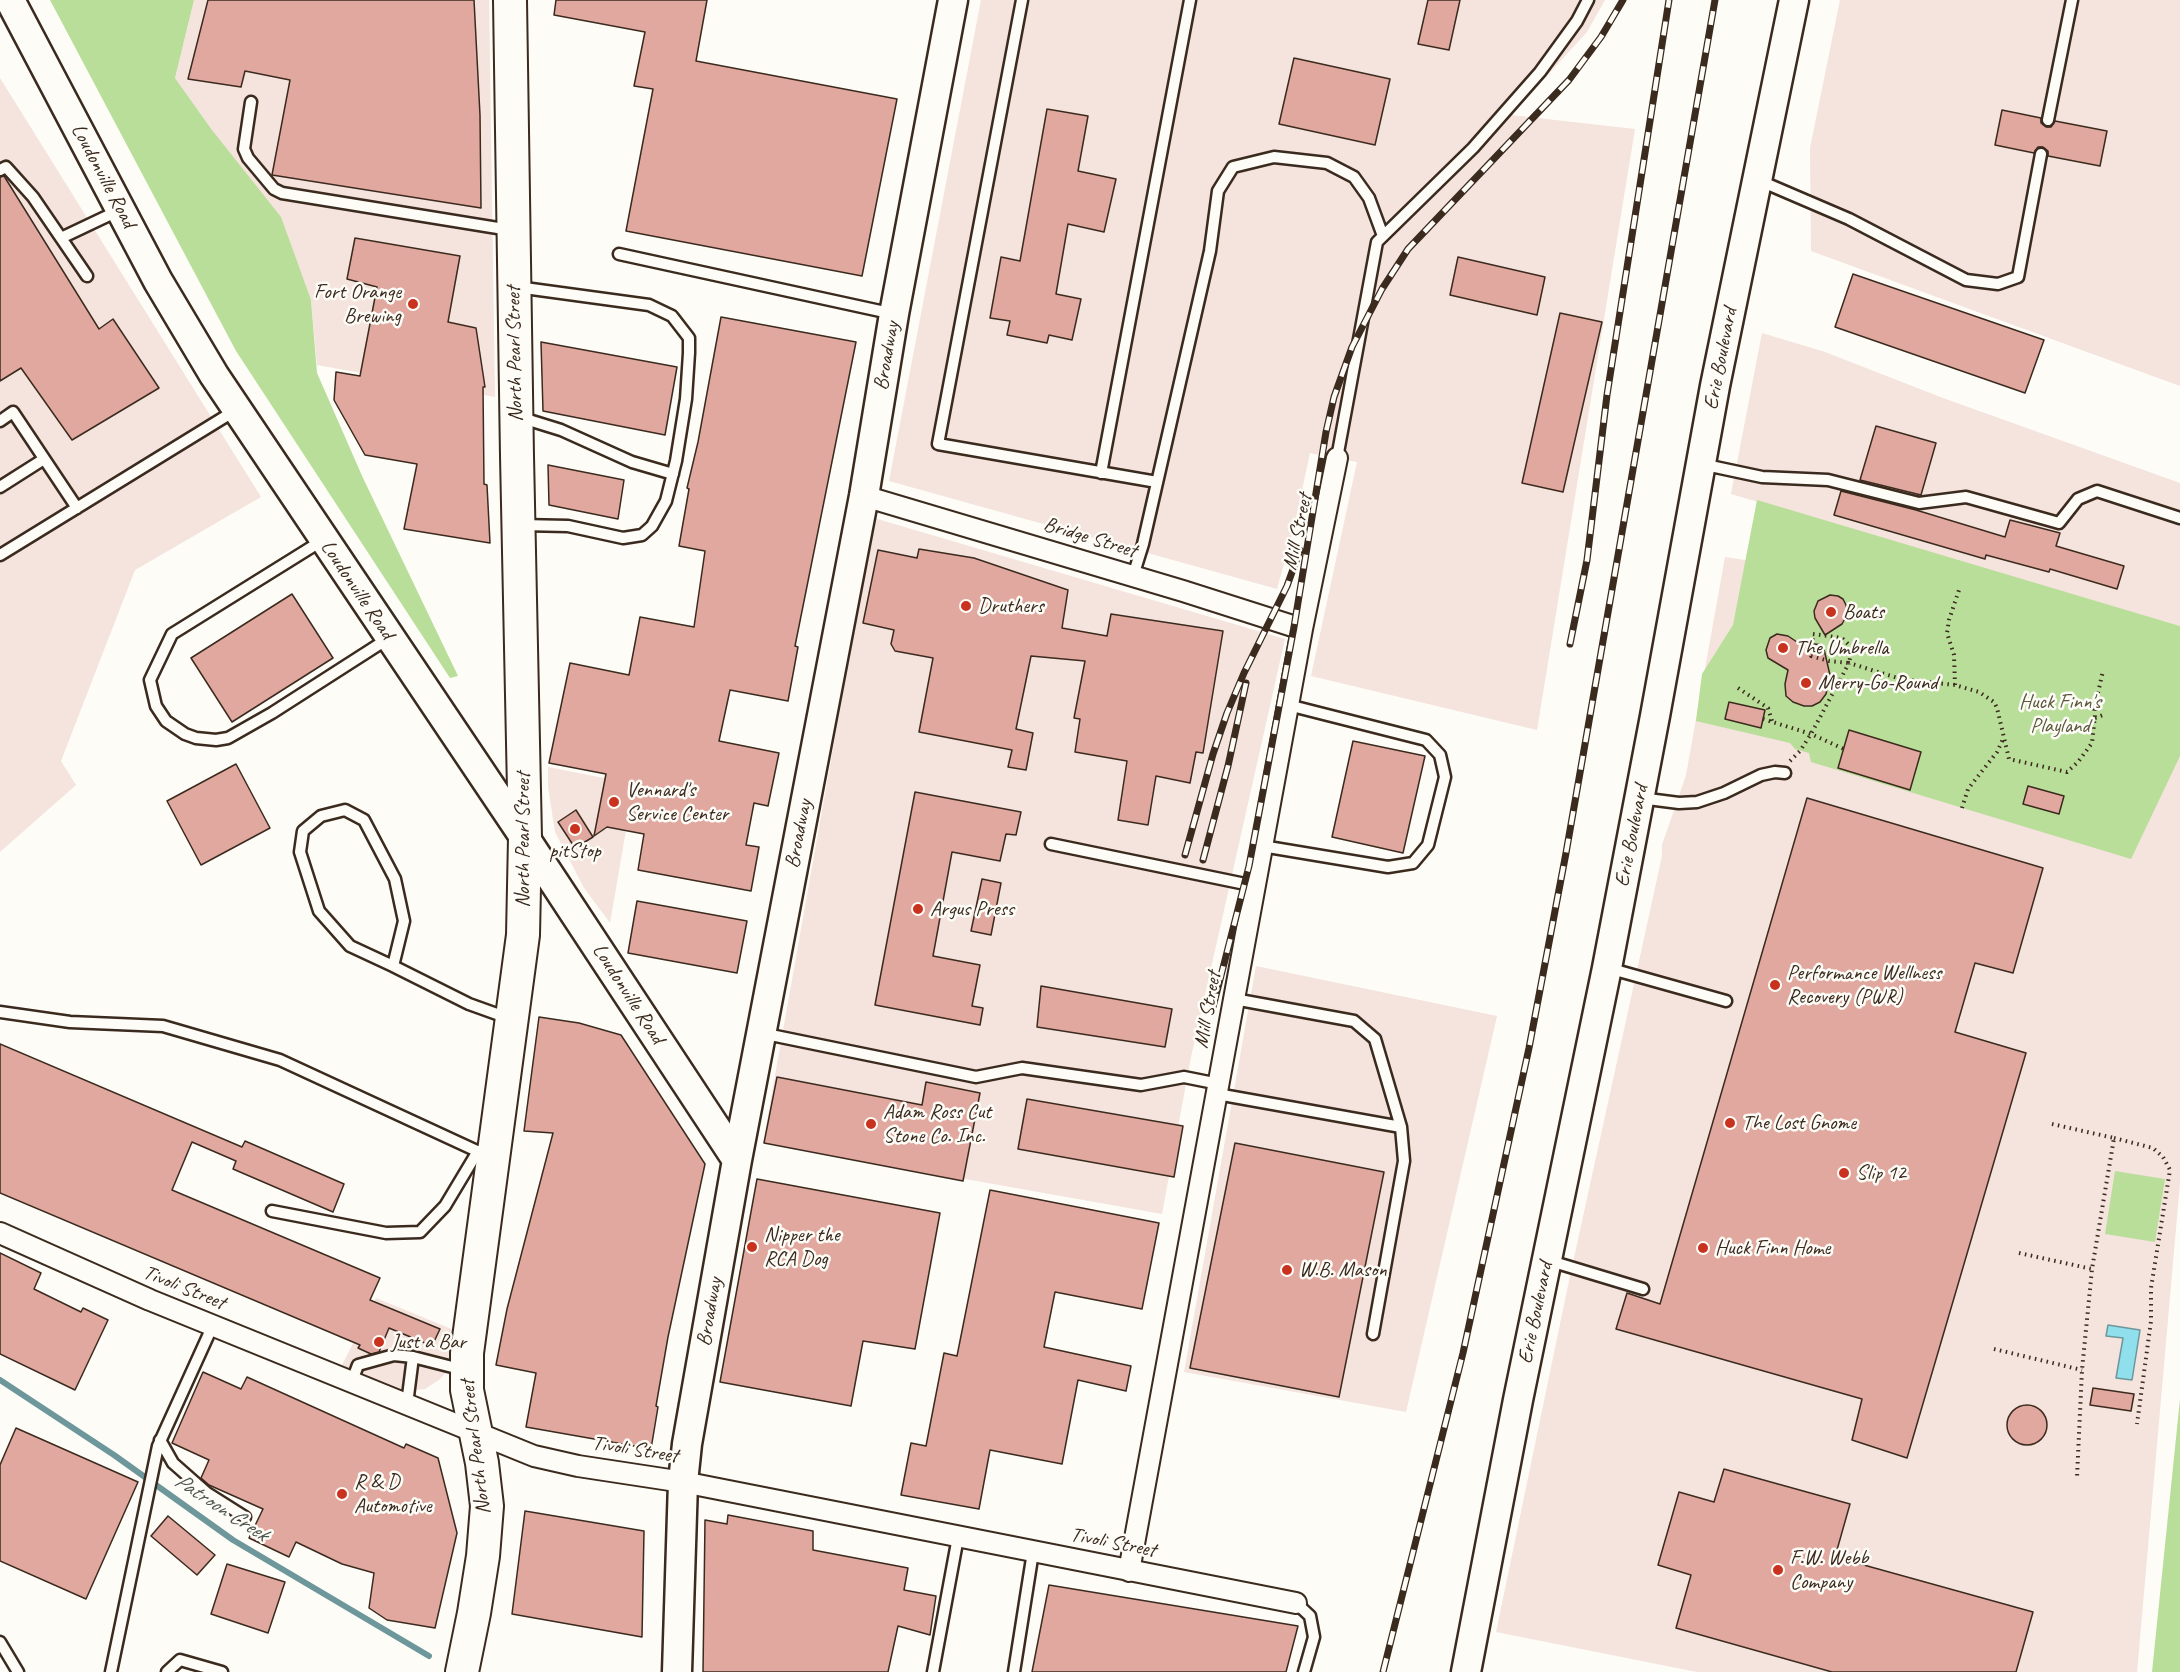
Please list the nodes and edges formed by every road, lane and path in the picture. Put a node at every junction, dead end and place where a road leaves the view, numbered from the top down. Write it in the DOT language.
graph roads {
  1 [pos="10,0"];
  2 [pos="510,0"];
  3 [pos="953,0"];
  4 [pos="1022,0"];
  5 [pos="1190,0"];
  6 [pos="1588,0"];
  7 [pos="1794,0"];
  8 [pos="2072,0"];
  9 [pos="251,102"];
  10 [pos="2048,120"];
  11 [pos="2041,154"];
  12 [pos="0,170"];
  13 [pos="1758,180"];
  14 [pos="120,210"];
  15 [pos="513,231"];
  16 [pos="1383,236"];
  17 [pos="61,238"];
  18 [pos="619,254"];
  19 [pos="87,276"];
  20 [pos="514,286"];
  21 [pos="894,314"];
  22 [pos="236,410"];
  23 [pos="516,416"];
  24 [pos="0,420"];
  25 [pos="1337,458"];
  26 [pos="44,459"];
  27 [pos="1701,464"];
  28 [pos="1101,473"];
  29 [pos="673,474"];
  30 [pos="1157,483"];
  31 [pos="0,487"];
  32 [pos="864,495"];
  33 [pos="77,508"];
  34 [pos="2180,518"];
  35 [pos="518,525"];
  36 [pos="323,540"];
  37 [pos="0,555"];
  38 [pos="1133,576"];
  39 [pos="1959,590"];
  40 [pos="1302,629"];
  41 [pos="390,637"];
  42 [pos="1849,663"];
  43 [pos="2103,671"];
  44 [pos="1879,672"];
  45 [pos="1876,684"];
  46 [pos="1954,685"];
  47 [pos="1738,688"];
  48 [pos="2089,704"];
  49 [pos="1288,705"];
  50 [pos="2096,711"];
  51 [pos="2106,714"];
  52 [pos="2095,718"];
  53 [pos="1763,719"];
  54 [pos="1772,722"];
  55 [pos="1811,734"];
  56 [pos="2004,736"];
  57 [pos="1844,749"];
  58 [pos="1800,751"];
  59 [pos="1785,773"];
  60 [pos="1639,798"];
  61 [pos="1962,808"];
  62 [pos="525,838"];
  63 [pos="1051,844"];
  64 [pos="1263,846"];
  65 [pos="1255,886"];
  66 [pos="393,966"];
  67 [pos="1607,968"];
  68 [pos="1234,999"];
  69 [pos="1726,1001"];
  70 [pos="0,1012"];
  71 [pos="511,1019"];
  72 [pos="761,1033"];
  73 [pos="1218,1089"];
  74 [pos="2052,1124"];
  75 [pos="1401,1127"];
  76 [pos="2114,1138"];
  77 [pos="486,1155"];
  78 [pos="737,1160"];
  79 [pos="272,1211"];
  80 [pos="0,1233"];
  81 [pos="2019,1253"];
  82 [pos="1547,1260"];
  83 [pos="2092,1269"];
  84 [pos="1643,1289"];
  85 [pos="213,1325"];
  86 [pos="1373,1334"];
  87 [pos="1994,1349"];
  88 [pos="413,1357"];
  89 [pos="2082,1370"];
  90 [pos="467,1371"];
  91 [pos="352,1381"];
  92 [pos="407,1404"];
  93 [pos="2137,1424"];
  94 [pos="475,1431"];
  95 [pos="159,1443"];
  96 [pos="2077,1478"];
  97 [pos="683,1482"];
  98 [pos="245,1517"];
  99 [pos="958,1536"];
  100 [pos="1033,1552"];
  101 [pos="1129,1571"];
  102 [pos="1296,1603"];
  103 [pos="0,1642"];
  104 [pos="18,1672"];
  105 [pos="111,1672"];
  106 [pos="167,1672"];
  107 [pos="222,1672"];
  108 [pos="462,1672"];
  109 [pos="677,1672"];
  110 [pos="933,1672"];
  111 [pos="1014,1672"];
  112 [pos="1304,1672"];
  113 [pos="1466,1672"];
  1 -- 14 [label="street, Loudonville Road"];
  2 -- 15 [label="main road, North Pearl Street"];
  3 -- 21 [label="street, Broadway"];
  4 -- 28 [label="lane"];
  5 -- 28 [label="lane"];
  6 -- 16 [label="lane"];
  7 -- 13 [label="street, Erie Boulevard"];
  8 -- 10 [label="lane"];
  9 -- 15 [label="lane"];
  11 -- 13 [label="lane"];
  12 -- 17 [label="lane"];
  13 -- 27 [label="street, Erie Boulevard"];
  14 -- 17 [label="lane"];
  14 -- 22 [label="street, Loudonville Road"];
  15 -- 20 [label="main road, North Pearl Street"];
  16 -- 25 [label="lane"];
  16 -- 30 [label="lane"];
  17 -- 19 [label="lane"];
  18 -- 21 [label="lane"];
  20 -- 23 [label="main road, North Pearl Street"];
  20 -- 29 [label="lane"];
  21 -- 32 [label="street, Broadway"];
  22 -- 33 [label="lane"];
  22 -- 36 [label="street, Loudonville Road"];
  23 -- 29 [label="lane"];
  23 -- 35 [label="main road, North Pearl Street"];
  24 -- 26 [label="lane"];
  25 -- 40 [label="street, Mill Street"];
  26 -- 31 [label="lane"];
  26 -- 33 [label="lane"];
  27 -- 34 [label="lane"];
  27 -- 60 [label="street, Erie Boulevard"];
  28 -- 30 [label="lane"];
  29 -- 35 [label="lane"];
  30 -- 38 [label="lane"];
  32 -- 38 [label="street, Bridge Street"];
  32 -- 72 [label="street, Broadway"];
  33 -- 37 [label="lane"];
  35 -- 62 [label="main road, North Pearl Street"];
  36 -- 41 [label="street, Loudonville Road"];
  36 -- 41 [label="lane"];
  38 -- 40 [label="street, Bridge Street"];
  39 -- 46 [label="path"];
  40 -- 49 [label="street, Mill Street"];
  41 -- 62 [label="street, Loudonville Road"];
  42 -- 42 [label="path"];
  42 -- 44 [label="path"];
  42 -- 55 [label="path"];
  43 -- 50 [label="path"];
  44 -- 45 [label="path"];
  44 -- 46 [label="path"];
  46 -- 56 [label="path"];
  47 -- 54 [label="path"];
  48 -- 50 [label="path"];
  49 -- 64 [label="street, Mill Street"];
  49 -- 64 [label="lane"];
  50 -- 52 [label="path"];
  51 -- 52 [label="path"];
  52 -- 56 [label="path"];
  53 -- 54 [label="path"];
  54 -- 55 [label="path"];
  55 -- 57 [label="path"];
  55 -- 58 [label="path"];
  56 -- 61 [label="path"];
  59 -- 60 [label="lane"];
  60 -- 67 [label="street, Erie Boulevard"];
  62 -- 71 [label="main road, North Pearl Street"];
  62 -- 78 [label="street, Loudonville Road"];
  63 -- 65 [label="lane"];
  64 -- 65 [label="street, Mill Street"];
  65 -- 68 [label="street, Mill Street"];
  66 -- 66 [label="lane"];
  66 -- 71 [label="lane"];
  67 -- 69 [label="lane"];
  67 -- 82 [label="street, Erie Boulevard"];
  68 -- 73 [label="street, Mill Street"];
  68 -- 75 [label="lane"];
  70 -- 77 [label="lane"];
  71 -- 77 [label="main road, North Pearl Street"];
  72 -- 73 [label="lane"];
  72 -- 78 [label="street, Broadway"];
  73 -- 75 [label="lane"];
  73 -- 101 [label="street, Mill Street"];
  74 -- 76 [label="path"];
  75 -- 86 [label="lane"];
  76 -- 83 [label="path"];
  76 -- 93 [label="path"];
  77 -- 79 [label="lane"];
  77 -- 90 [label="main road, North Pearl Street"];
  78 -- 97 [label="street, Broadway"];
  80 -- 85 [label="street, Tivoli Street"];
  81 -- 83 [label="path"];
  82 -- 84 [label="lane"];
  82 -- 113 [label="street, Erie Boulevard"];
  83 -- 89 [label="path"];
  85 -- 91 [label="street, Tivoli Street"];
  85 -- 95 [label="lane"];
  87 -- 89 [label="path"];
  88 -- 90 [label="lane"];
  88 -- 91 [label="lane"];
  88 -- 92 [label="lane"];
  89 -- 96 [label="path"];
  90 -- 94 [label="main road, North Pearl Street"];
  91 -- 92 [label="street, Tivoli Street"];
  92 -- 94 [label="street, Tivoli Street"];
  94 -- 97 [label="street, Tivoli Street"];
  94 -- 108 [label="main road, North Pearl Street"];
  95 -- 98 [label="lane"];
  95 -- 105 [label="lane"];
  97 -- 99 [label="street, Tivoli Street"];
  97 -- 109 [label="street, Broadway"];
  99 -- 100 [label="street, Tivoli Street"];
  99 -- 110 [label="lane"];
  100 -- 101 [label="street, Tivoli Street"];
  100 -- 111 [label="lane"];
  101 -- 102 [label="street, Tivoli Street"];
  102 -- 112 [label="lane"];
  103 -- 104 [label="lane"];
  106 -- 107 [label="lane"];
}
